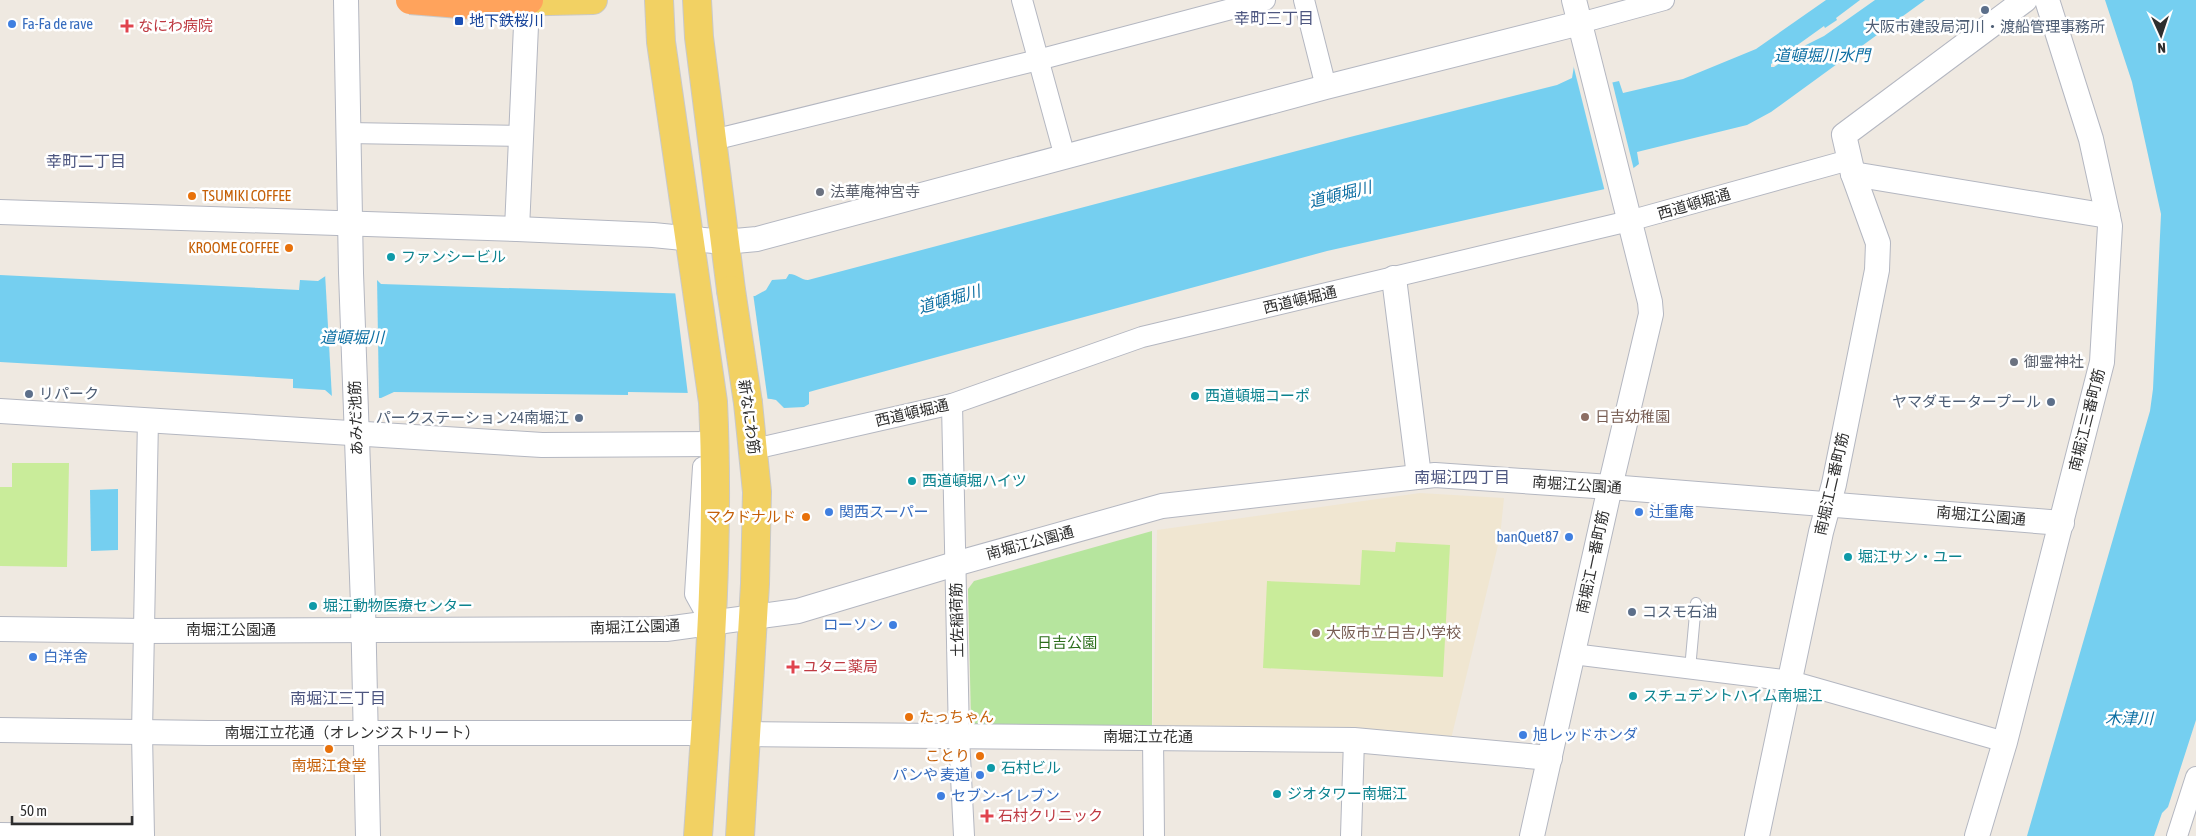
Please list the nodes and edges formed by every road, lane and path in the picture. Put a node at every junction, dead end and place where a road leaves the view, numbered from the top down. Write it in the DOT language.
graph roads {
  1 [pos="346,0"];
  2 [pos="410,0"];
  3 [pos="459,0"];
  4 [pos="593,0"];
  5 [pos="659,0"];
  6 [pos="697,0"];
  7 [pos="1022,0"];
  8 [pos="1266,0"];
  9 [pos="1304,0"];
  10 [pos="1574,0"];
  11 [pos="1664,0"];
  12 [pos="2025,0"];
  13 [pos="2047,0"];
  14 [pos="528,2"];
  15 [pos="1580,23"];
  16 [pos="1038,60"];
  17 [pos="1326,87"];
  18 [pos="348,133"];
  19 [pos="521,136"];
  20 [pos="713,140"];
  21 [pos="1065,156"];
  22 [pos="1851,167"];
  23 [pos="1627,211"];
  24 [pos="0,212"];
  25 [pos="2108,216"];
  26 [pos="350,225"];
  27 [pos="517,229"];
  28 [pos="691,240"];
  29 [pos="724,242"];
  30 [pos="1394,278"];
  31 [pos="952,404"];
  32 [pos="0,411"];
  33 [pos="148,419"];
  34 [pos="356,434"];
  35 [pos="715,444"];
  36 [pos="754,449"];
  37 [pos="1419,476"];
  38 [pos="1610,486"];
  39 [pos="1828,504"];
  40 [pos="2062,523"];
  41 [pos="955,564"];
  42 [pos="1696,602"];
  43 [pos="753,617"];
  44 [pos="711,622"];
  45 [pos="0,629"];
  46 [pos="362,630"];
  47 [pos="145,631"];
  48 [pos="1573,654"];
  49 [pos="1690,668"];
  50 [pos="1791,682"];
  51 [pos="0,730"];
  52 [pos="142,733"];
  53 [pos="365,733"];
  54 [pos="705,733"];
  55 [pos="745,734"];
  56 [pos="959,736"];
  57 [pos="1153,737"];
  58 [pos="1354,740"];
  59 [pos="2005,742"];
  60 [pos="1550,758"];
  61 [pos="2196,777"];
  62 [pos="0,833"];
  63 [pos="144,836"];
  64 [pos="368,836"];
  65 [pos="698,836"];
  66 [pos="740,836"];
  67 [pos="964,836"];
  68 [pos="1154,836"];
  69 [pos="1351,836"];
  70 [pos="1532,836"];
  71 [pos="1757,836"];
  72 [pos="1977,836"];
  73 [pos="2177,836"];
  1 -- 18 [label="street, あみだ池筋"];
  2 -- 14 [label="highway, bridge"];
  3 -- 14 [label="main road"];
  4 -- 14 [label="main road"];
  5 -- 28 [label="main road"];
  6 -- 20 [label="main road, 新なにわ筋"];
  7 -- 16 [label="street"];
  8 -- 16 [label="street"];
  9 -- 17 [label="street"];
  10 -- 15 [label="street, 南堀江一番町筋"];
  11 -- 15 [label="street"];
  12 -- 22 [label="street, 南堀江二番町筋"];
  13 -- 25 [label="street, 南堀江三番町筋"];
  14 -- 19 [label="street"];
  15 -- 17 [label="street"];
  15 -- 23 [label="street, 南堀江一番町筋"];
  16 -- 20 [label="street"];
  16 -- 21 [label="street"];
  17 -- 21 [label="street"];
  18 -- 19 [label="street"];
  18 -- 26 [label="street, あみだ池筋"];
  19 -- 27 [label="street"];
  20 -- 29 [label="main road, 新なにわ筋"];
  21 -- 29 [label="street"];
  22 -- 23 [label="street, 西道頓堀通"];
  22 -- 25 [label="street"];
  22 -- 39 [label="street, 南堀江二番町筋"];
  23 -- 30 [label="street, 西道頓堀通"];
  23 -- 38 [label="street, 南堀江一番町筋"];
  24 -- 26 [label="street"];
  25 -- 40 [label="street, 南堀江三番町筋"];
  26 -- 27 [label="street"];
  26 -- 34 [label="street, あみだ池筋"];
  27 -- 28 [label="street"];
  28 -- 29 [label="street"];
  28 -- 35 [label="main road"];
  29 -- 36 [label="main road, 新なにわ筋, bridge"];
  30 -- 31 [label="street, 西道頓堀通"];
  30 -- 37 [label="street"];
  31 -- 36 [label="street, 西道頓堀通"];
  31 -- 41 [label="street, 土佐稲荷筋"];
  32 -- 33 [label="street"];
  33 -- 34 [label="street"];
  33 -- 47 [label="street"];
  34 -- 35 [label="street"];
  34 -- 46 [label="street, あみだ池筋"];
  35 -- 44 [label="main road"];
  36 -- 43 [label="main road, 新なにわ筋"];
  37 -- 38 [label="street, 南堀江公園通"];
  37 -- 41 [label="street, 南堀江公園通"];
  38 -- 39 [label="street, 南堀江公園通"];
  38 -- 48 [label="street, 南堀江一番町筋"];
  39 -- 40 [label="street, 南堀江公園通"];
  39 -- 50 [label="street, 南堀江二番町筋"];
  40 -- 59 [label="street, 南堀江三番町筋"];
  41 -- 43 [label="street, 南堀江公園通"];
  41 -- 56 [label="street, 土佐稲荷筋"];
  42 -- 49 [label="lane"];
  43 -- 44 [label="street, 南堀江公園通"];
  43 -- 55 [label="main road, 新なにわ筋"];
  44 -- 46 [label="street, 南堀江公園通"];
  44 -- 54 [label="main road"];
  45 -- 47 [label="street, 南堀江公園通"];
  46 -- 47 [label="street, 南堀江公園通"];
  46 -- 53 [label="street, あみだ池筋"];
  47 -- 52 [label="street"];
  48 -- 49 [label="street"];
  48 -- 60 [label="street, 南堀江一番町筋"];
  49 -- 50 [label="street"];
  50 -- 59 [label="street"];
  50 -- 71 [label="street, 南堀江二番町筋"];
  51 -- 52 [label="street, 南堀江立花通（オレンジストリート）"];
  52 -- 53 [label="street, 南堀江立花通（オレンジストリート）"];
  52 -- 63 [label="street"];
  53 -- 54 [label="street, 南堀江立花通（オレンジストリート）"];
  53 -- 64 [label="street, あみだ池筋"];
  54 -- 65 [label="main road"];
  55 -- 56 [label="street, 南堀江立花通"];
  55 -- 66 [label="main road, 新なにわ筋"];
  56 -- 57 [label="street, 南堀江立花通"];
  56 -- 67 [label="street, 土佐稲荷筋"];
  57 -- 58 [label="street, 南堀江立花通"];
  57 -- 68 [label="street"];
  58 -- 60 [label="street, 南堀江立花通"];
  58 -- 69 [label="street"];
  59 -- 72 [label="street, 南堀江三番町筋"];
  60 -- 70 [label="street, 南堀江一番町筋"];
  61 -- 73 [label="street"];
  62 -- 63 [label="street"];
}
